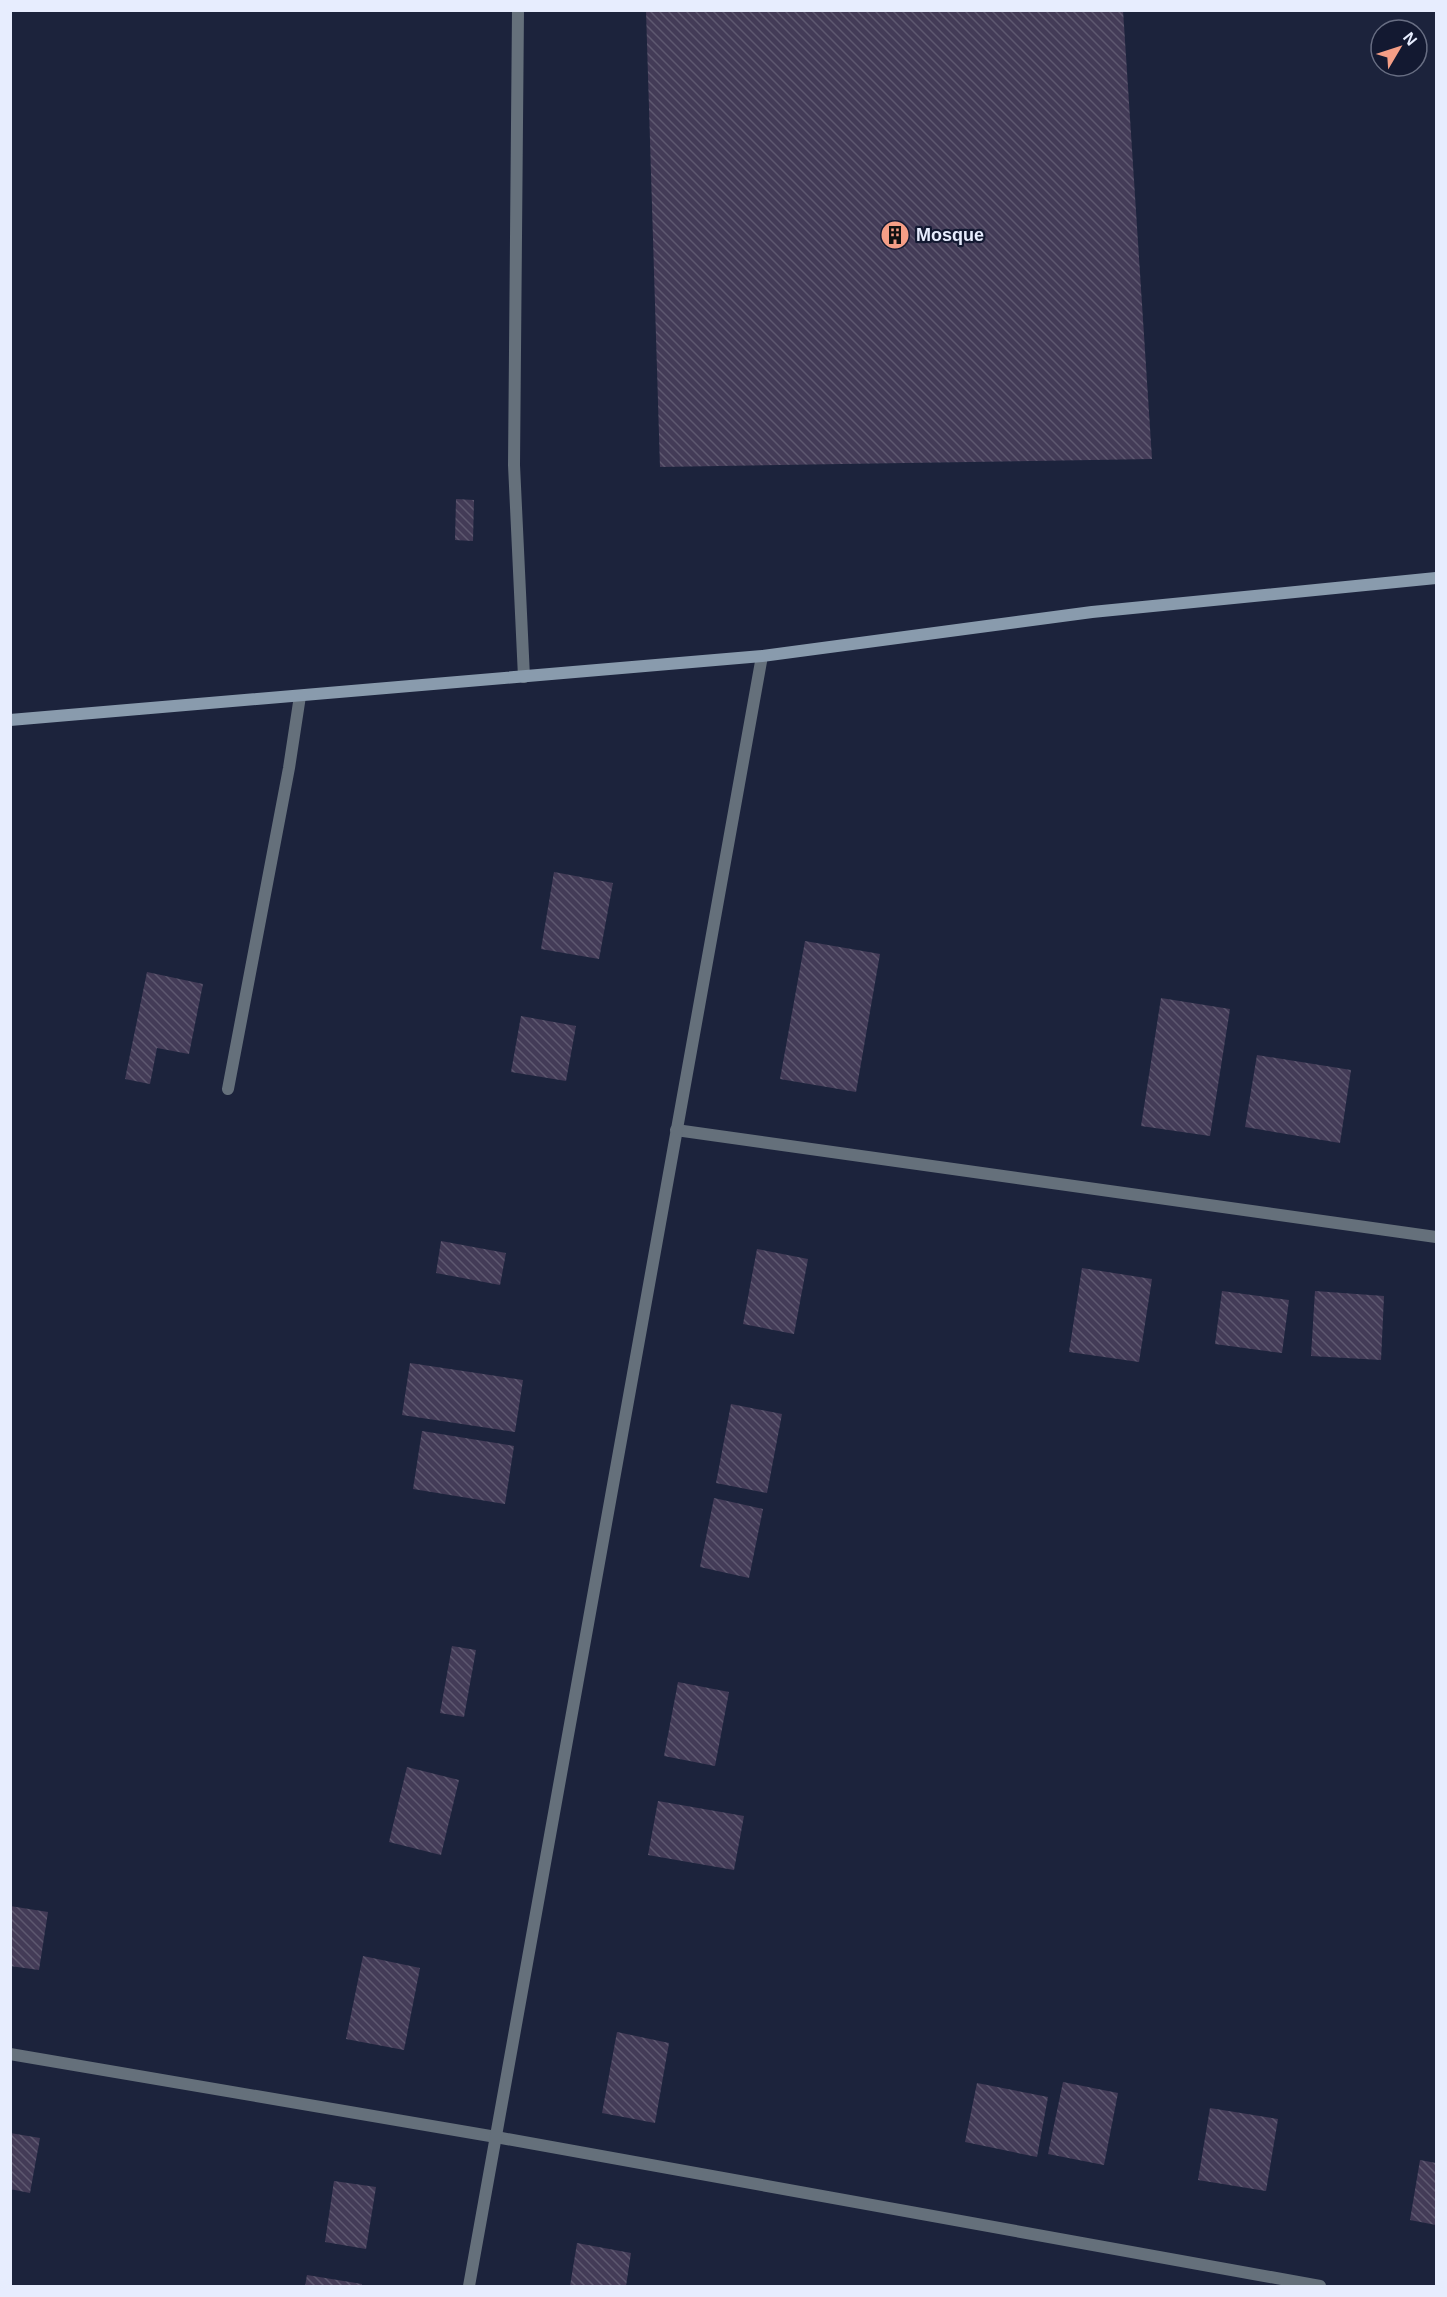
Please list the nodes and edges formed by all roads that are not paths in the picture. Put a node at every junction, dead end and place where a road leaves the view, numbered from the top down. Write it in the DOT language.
graph roads {
  1 [pos="518,10"];
  2 [pos="1437,579"];
  3 [pos="762,656"];
  4 [pos="525,677"];
  5 [pos="300,696"];
  6 [pos="10,720"];
  7 [pos="228,1089"];
  8 [pos="676,1130"];
  9 [pos="1437,1237"];
  10 [pos="10,2054"];
  11 [pos="496,2137"];
  12 [pos="469,2286"];
  13 [pos="1320,2286"];
  1 -- 4 [label="street"];
  2 -- 3 [label="street"];
  3 -- 4 [label="street"];
  3 -- 8 [label="street"];
  4 -- 5 [label="street"];
  5 -- 6 [label="street"];
  5 -- 7 [label="street"];
  8 -- 9 [label="street"];
  8 -- 11 [label="street"];
  10 -- 11 [label="street"];
  11 -- 12 [label="street"];
  11 -- 13 [label="street"];
}
